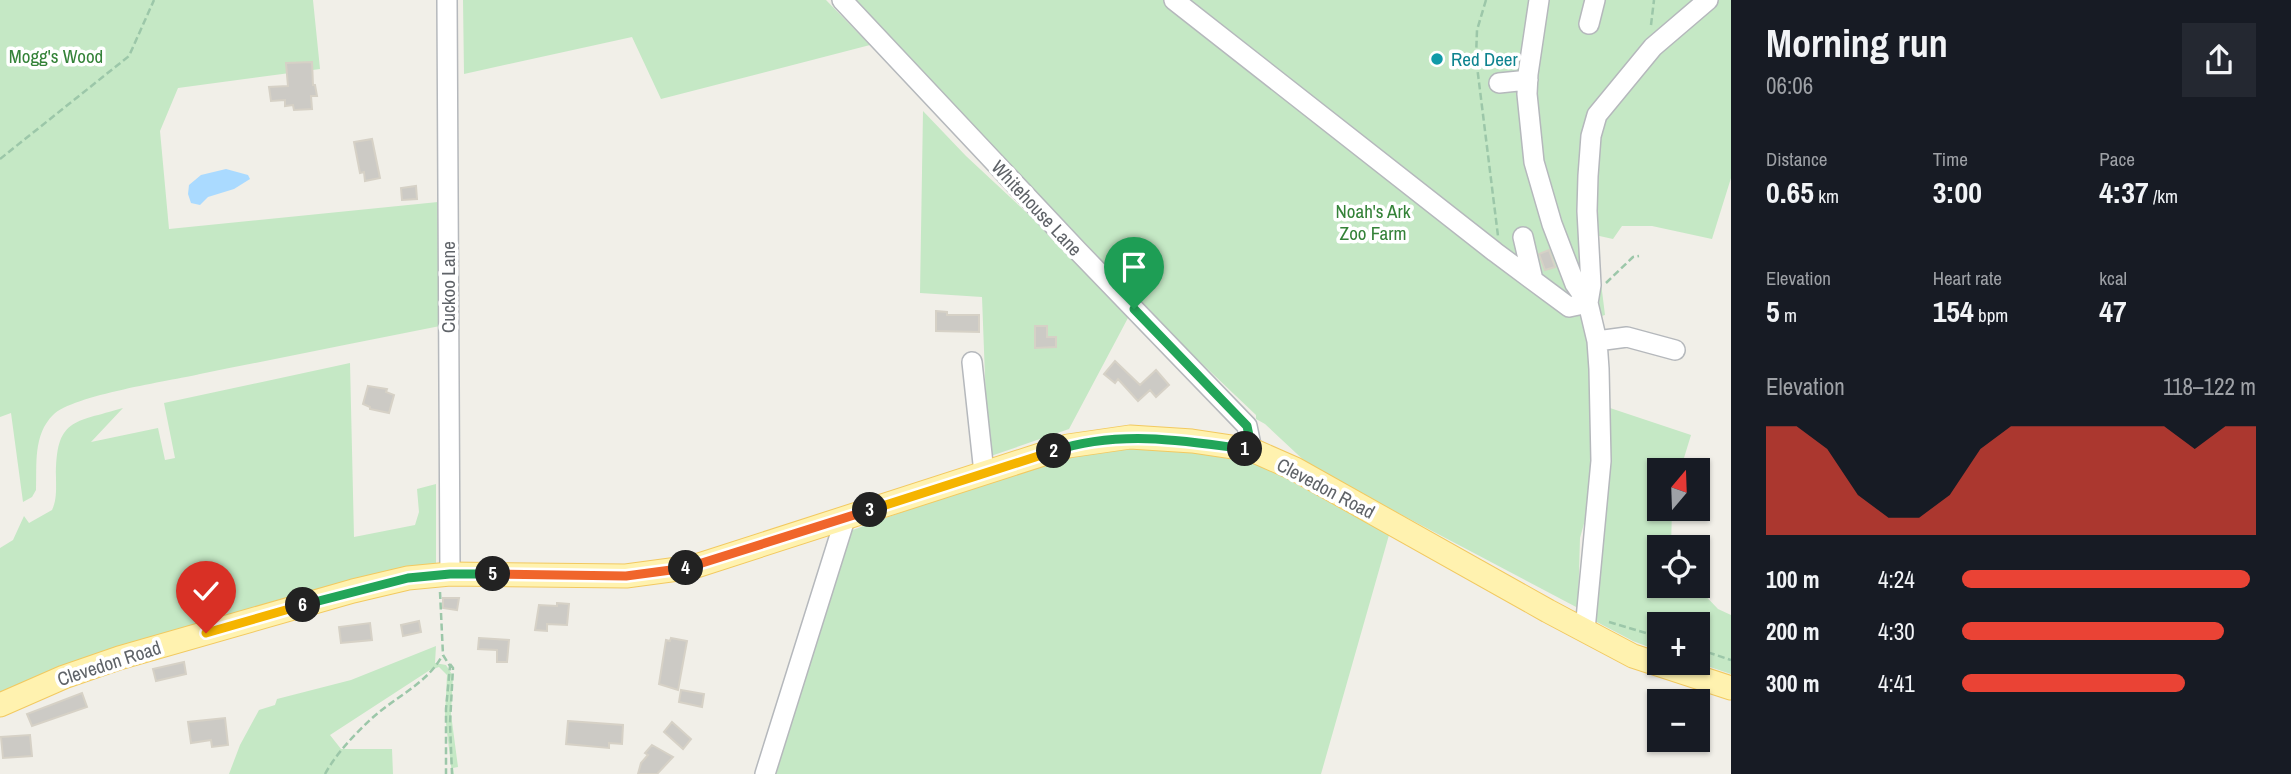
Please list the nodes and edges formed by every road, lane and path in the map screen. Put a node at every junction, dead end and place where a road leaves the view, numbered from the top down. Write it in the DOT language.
graph roads {
  1 [pos="154,0"];
  2 [pos="447,0"];
  3 [pos="842,0"];
  4 [pos="1174,0"];
  5 [pos="1486,0"];
  6 [pos="1539,0"];
  7 [pos="1595,0"];
  8 [pos="1654,0"];
  9 [pos="1708,0"];
  10 [pos="1589,24"];
  11 [pos="1651,25"];
  12 [pos="1528,80"];
  13 [pos="1499,83"];
  14 [pos="0,159"];
  15 [pos="1523,237"];
  16 [pos="1495,252"];
  17 [pos="1639,256"];
  18 [pos="1533,280"];
  19 [pos="1589,300"];
  20 [pos="1597,341"];
  21 [pos="1675,350"];
  22 [pos="972,362"];
  23 [pos="1252,450"];
  24 [pos="984,473"];
  25 [pos="845,519"];
  26 [pos="450,574"];
  27 [pos="439,608"];
  28 [pos="1586,623"];
  29 [pos="1647,635"];
  30 [pos="1710,653"];
  31 [pos="443,655"];
  32 [pos="1731,660"];
  33 [pos="447,662"];
  34 [pos="1731,688"];
  35 [pos="0,705"];
  36 [pos="325,774"];
  37 [pos="446,774"];
  38 [pos="452,774"];
  39 [pos="765,774"];
  1 -- 14 [label="path"];
  2 -- 26 [label="street, Cuckoo Lane"];
  3 -- 23 [label="street, Whitehouse Lane"];
  4 -- 16 [label="street"];
  5 -- 16 [label="path"];
  6 -- 12 [label="street"];
  7 -- 10 [label="street"];
  8 -- 11 [label="path"];
  9 -- 19 [label="street"];
  12 -- 13 [label="street"];
  12 -- 19 [label="street"];
  15 -- 18 [label="street"];
  16 -- 18 [label="street"];
  17 -- 19 [label="path"];
  18 -- 19 [label="street"];
  19 -- 20 [label="street"];
  20 -- 21 [label="street"];
  20 -- 28 [label="street"];
  22 -- 24 [label="street"];
  23 -- 24 [label="main road, Clevedon Road"];
  23 -- 28 [label="main road, Clevedon Road"];
  24 -- 25 [label="main road, Clevedon Road"];
  25 -- 26 [label="main road, Clevedon Road"];
  25 -- 39 [label="street"];
  26 -- 35 [label="main road, Clevedon Road"];
  27 -- 31 [label="path"];
  28 -- 29 [label="path"];
  28 -- 34 [label="main road, Clevedon Road"];
  30 -- 32 [label="path"];
  31 -- 33 [label="path"];
  31 -- 36 [label="path"];
  33 -- 37 [label="path"];
  33 -- 38 [label="path"];
}
